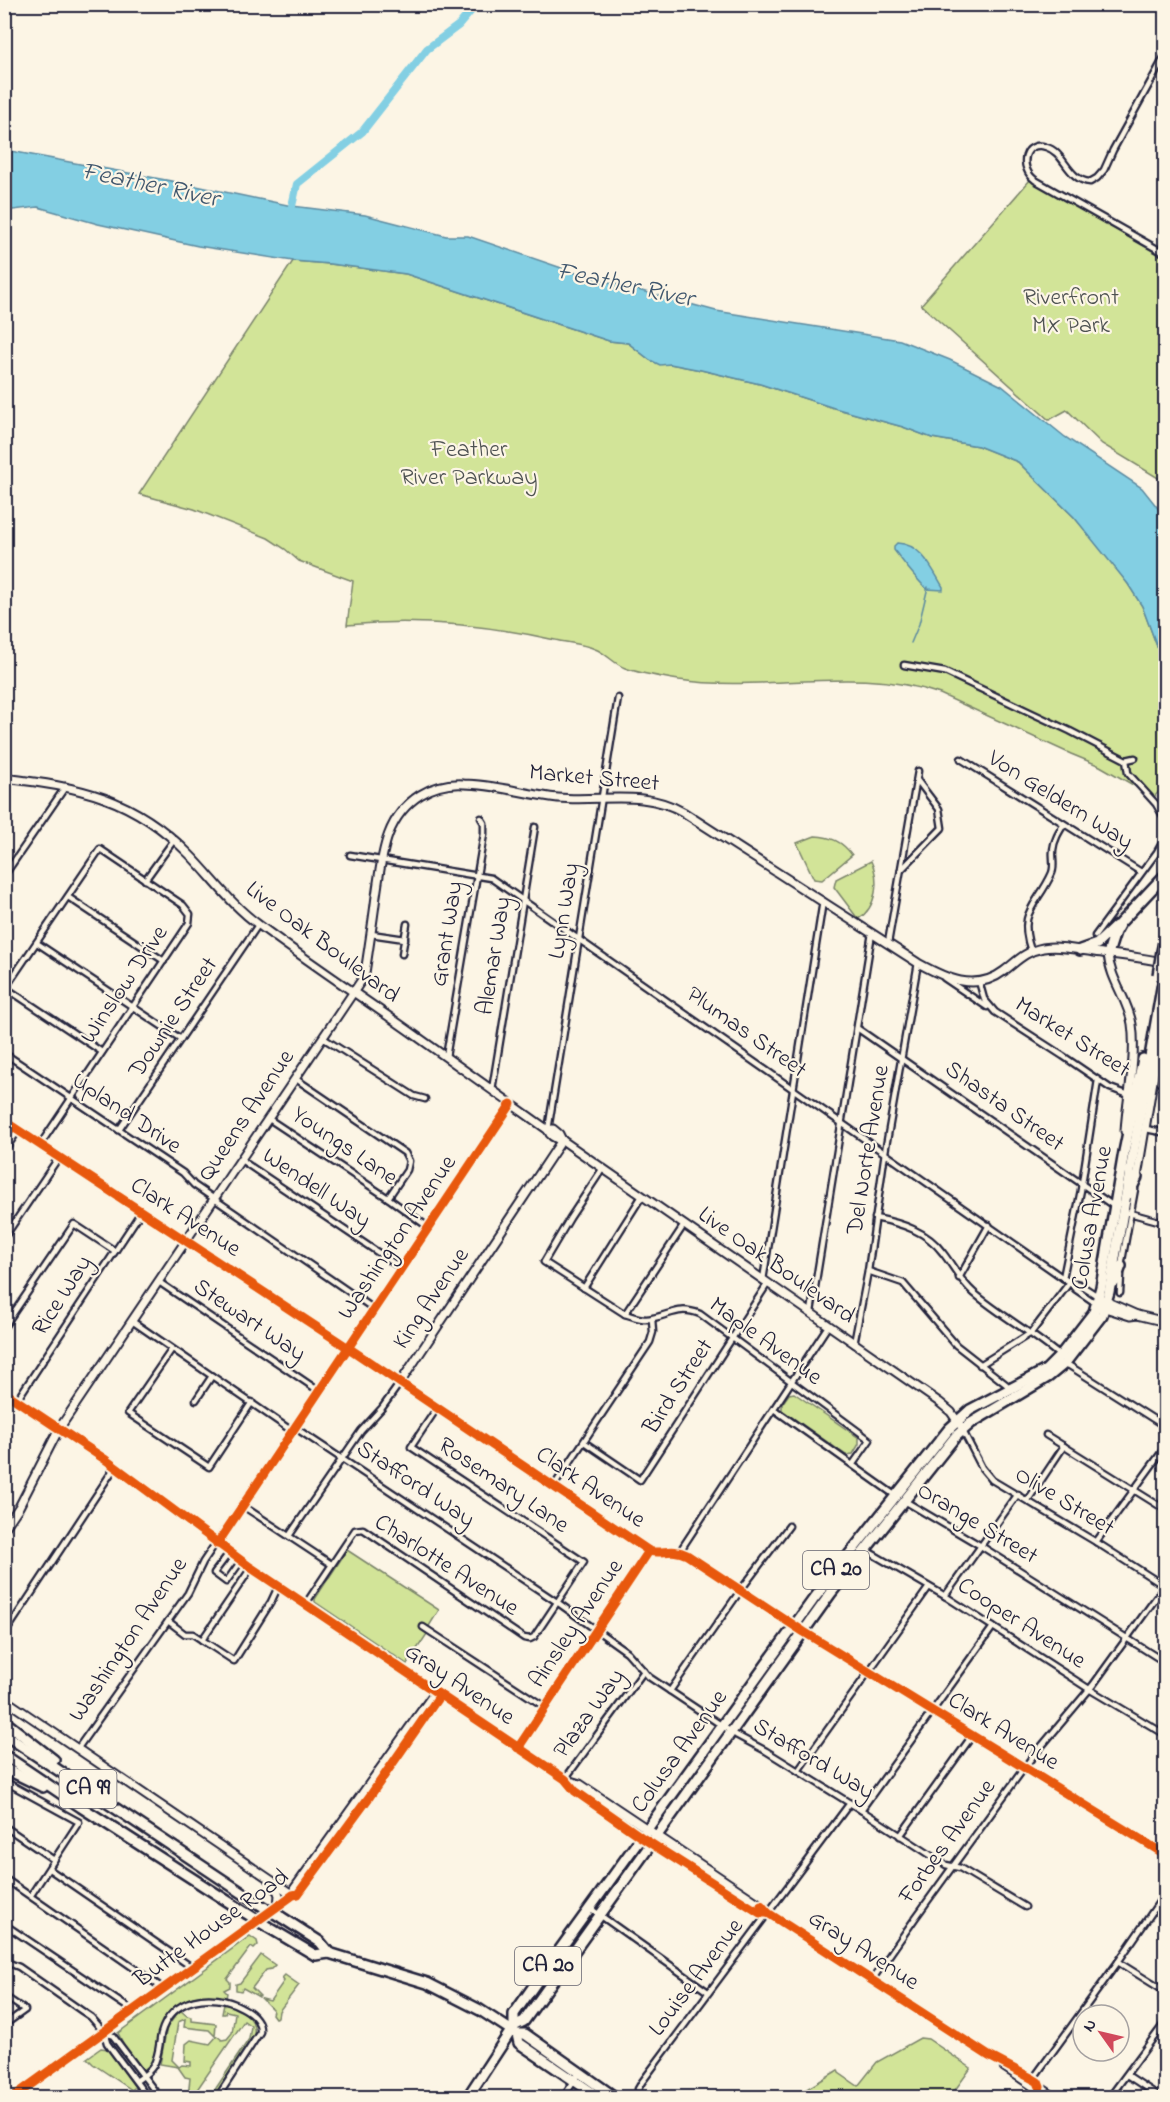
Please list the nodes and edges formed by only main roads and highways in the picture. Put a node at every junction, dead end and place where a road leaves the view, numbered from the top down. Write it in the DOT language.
graph roads {
  1 [pos="4,778"];
  2 [pos="382,860"];
  3 [pos="1166,874"];
  4 [pos="1120,923"];
  5 [pos="1166,933"];
  6 [pos="1080,950"];
  7 [pos="1108,954"];
  8 [pos="1166,964"];
  9 [pos="1161,976"];
  10 [pos="353,992"];
  11 [pos="1166,1000"];
  12 [pos="1165,1013"];
  13 [pos="1166,1030"];
  14 [pos="1160,1042"];
  15 [pos="4,1121"];
  16 [pos="562,1140"];
  17 [pos="1124,1152"];
  18 [pos="1137,1177"];
  19 [pos="1125,1199"];
  20 [pos="1123,1211"];
  21 [pos="187,1241"];
  22 [pos="1121,1266"];
  23 [pos="1109,1292"];
  24 [pos="1102,1303"];
  25 [pos="1166,1322"];
  26 [pos="1062,1360"];
  27 [pos="400,1383"];
  28 [pos="1010,1389"];
  29 [pos="6,1396"];
  30 [pos="1008,1400"];
  31 [pos="957,1420"];
  32 [pos="59,1429"];
  33 [pos="963,1430"];
  34 [pos="4,1529"];
  35 [pos="860,1547"];
  36 [pos="795,1626"];
  37 [pos="804,1632"];
  38 [pos="438,1693"];
  39 [pos="4,1699"];
  40 [pos="4,1721"];
  41 [pos="727,1729"];
  42 [pos="4,1734"];
  43 [pos="4,1755"];
  44 [pos="4,1768"];
  45 [pos="100,1798"];
  46 [pos="81,1807"];
  47 [pos="644,1833"];
  48 [pos="654,1840"];
  49 [pos="1166,1855"];
  50 [pos="270,1880"];
  51 [pos="293,1895"];
  52 [pos="278,1906"];
  53 [pos="329,1953"];
  54 [pos="514,2030"];
  55 [pos="989,2056"];
  56 [pos="578,2076"];
  57 [pos="1040,2087"];
  58 [pos="12,2097"];
  59 [pos="467,2097"];
  60 [pos="600,2097"];
  61 [pos="616,2097"];
  62 [pos="1056,2097"];
  1 -- 10 [label="main road, Live Oak Boulevard"];
  2 -- 6 [label="main road, Market Street"];
  2 -- 10 [label="main road, Queens Avenue"];
  3 -- 4 [label="highway"];
  4 -- 6 [label="highway"];
  4 -- 7 [label="highway"];
  5 -- 9 [label="highway, Colusa Avenue / CA 20, bridge"];
  6 -- 7 [label="main road"];
  7 -- 8 [label="main road"];
  7 -- 17 [label="main road"];
  8 -- 9 [label="highway, Colusa Avenue / CA 20"];
  9 -- 17 [label="highway, Colusa Avenue / CA 20"];
  9 -- 19 [label="highway, Colusa Avenue / CA 20"];
  10 -- 16 [label="main road, Live Oak Boulevard"];
  10 -- 21 [label="main road, Queens Avenue"];
  11 -- 12 [label="highway"];
  12 -- 14 [label="main road, Colusa Avenue"];
  13 -- 14 [label="main road"];
  14 -- 18 [label="main road, Colusa Avenue"];
  15 -- 21 [label="main road, Clark Avenue"];
  16 -- 27 [label="main road, King Avenue"];
  16 -- 31 [label="main road, Live Oak Boulevard"];
  17 -- 20 [label="highway, Colusa Avenue / CA 20"];
  18 -- 19 [label="highway"];
  19 -- 20 [label="highway, Colusa Avenue / CA 20"];
  20 -- 23 [label="highway, Colusa Avenue / CA 20"];
  20 -- 24 [label="highway, Colusa Avenue / CA 20"];
  21 -- 27 [label="main road, Clark Avenue"];
  21 -- 32 [label="main road, Queens Avenue"];
  22 -- 23 [label="highway"];
  23 -- 24 [label="highway, Colusa Avenue / CA 20"];
  24 -- 25 [label="main road, Plumas Street"];
  24 -- 26 [label="highway, Colusa Avenue / CA 20"];
  26 -- 28 [label="highway, Colusa Avenue / CA 20"];
  26 -- 30 [label="highway, Colusa Avenue / CA 20"];
  27 -- 36 [label="main road, Clark Avenue"];
  28 -- 30 [label="highway"];
  28 -- 31 [label="highway, Colusa Avenue / CA 20"];
  29 -- 32 [label="main road, Gray Avenue"];
  30 -- 33 [label="highway, Colusa Avenue / CA 20"];
  31 -- 33 [label="main road, Live Oak Boulevard"];
  31 -- 35 [label="highway, Colusa Avenue / CA 20"];
  32 -- 34 [label="main road, Queens Avenue"];
  32 -- 38 [label="main road, Gray Avenue"];
  33 -- 35 [label="highway, Colusa Avenue / CA 20"];
  35 -- 36 [label="highway, Colusa Avenue / CA 20"];
  35 -- 37 [label="highway, Colusa Avenue / CA 20"];
  36 -- 37 [label="main road, Clark Avenue"];
  36 -- 41 [label="highway, Colusa Avenue / CA 20"];
  37 -- 41 [label="highway, Colusa Avenue / CA 20"];
  37 -- 49 [label="main road, Clark Avenue"];
  38 -- 47 [label="main road, Gray Avenue"];
  38 -- 51 [label="main road, Butte House Road"];
  39 -- 50 [label="main road"];
  40 -- 45 [label="highway"];
  41 -- 47 [label="highway, Colusa Avenue / CA 20"];
  41 -- 48 [label="highway, Colusa Avenue / CA 20"];
  42 -- 45 [label="highway, CA 99"];
  43 -- 46 [label="highway, CA 99"];
  44 -- 46 [label="highway"];
  45 -- 53 [label="highway, CA 99, bridge"];
  46 -- 53 [label="highway, CA 99, bridge"];
  47 -- 48 [label="main road, Gray Avenue"];
  47 -- 54 [label="highway, Colusa Avenue / CA 20"];
  48 -- 54 [label="highway, Colusa Avenue / CA 20"];
  48 -- 55 [label="main road, Gray Avenue"];
  50 -- 51 [label="main road"];
  50 -- 52 [label="main road"];
  51 -- 52 [label="main road, Butte House Road"];
  52 -- 58 [label="main road, Butte House Road"];
  53 -- 54 [label="highway, CA 99"];
  54 -- 56 [label="highway, CA 99"];
  54 -- 59 [label="highway, CA 20"];
  55 -- 57 [label="main road, Gray Avenue"];
  55 -- 57 [label="main road, Gray Avenue"];
  56 -- 60 [label="highway, CA 99"];
  56 -- 61 [label="highway, CA 99"];
  57 -- 62 [label="main road, Gray Avenue"];
}
